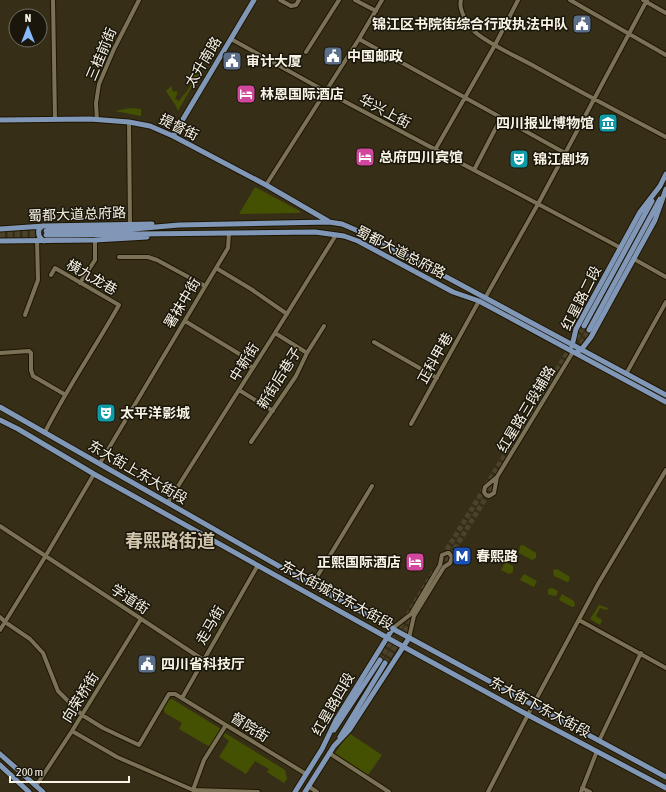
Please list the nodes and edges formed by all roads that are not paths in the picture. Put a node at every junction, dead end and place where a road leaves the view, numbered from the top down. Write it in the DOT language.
graph roads {
  1 [pos="52,0"];
  2 [pos="139,0"];
  3 [pos="254,0"];
  4 [pos="280,0"];
  5 [pos="300,0"];
  6 [pos="339,0"];
  7 [pos="356,0"];
  8 [pos="382,0"];
  9 [pos="461,0"];
  10 [pos="518,0"];
  11 [pos="570,0"];
  12 [pos="645,1"];
  13 [pos="376,10"];
  14 [pos="666,13"];
  15 [pos="630,34"];
  16 [pos="231,39"];
  17 [pos="359,39"];
  18 [pos="495,45"];
  19 [pos="306,52"];
  20 [pos="666,55"];
  21 [pos="325,91"];
  22 [pos="464,98"];
  23 [pos="594,99"];
  24 [pos="501,118"];
  25 [pos="0,120"];
  26 [pos="55,120"];
  27 [pos="97,120"];
  28 [pos="130,122"];
  29 [pos="173,136"];
  30 [pos="666,137"];
  31 [pos="435,150"];
  32 [pos="565,153"];
  33 [pos="474,170"];
  34 [pos="666,174"];
  35 [pos="266,185"];
  36 [pos="660,186"];
  37 [pos="666,188"];
  38 [pos="538,204"];
  39 [pos="329,222"];
  40 [pos="130,224"];
  41 [pos="179,225"];
  42 [pos="0,229"];
  43 [pos="45,233"];
  44 [pos="229,233"];
  45 [pos="178,234"];
  46 [pos="336,235"];
  47 [pos="37,240"];
  48 [pos="95,240"];
  49 [pos="0,241"];
  50 [pos="621,248"];
  51 [pos="119,257"];
  52 [pos="634,259"];
  53 [pos="216,268"];
  54 [pos="50,275"];
  55 [pos="666,276"];
  56 [pos="80,283"];
  57 [pos="206,286"];
  58 [pos="485,298"];
  59 [pos="479,301"];
  60 [pos="666,302"];
  61 [pos="287,314"];
  62 [pos="25,315"];
  63 [pos="185,321"];
  64 [pos="324,326"];
  65 [pos="584,326"];
  66 [pos="589,330"];
  67 [pos="275,333"];
  68 [pos="374,342"];
  69 [pos="572,345"];
  70 [pos="581,350"];
  71 [pos="573,352"];
  72 [pos="0,353"];
  73 [pos="307,353"];
  74 [pos="253,368"];
  75 [pos="626,374"];
  76 [pos="437,378"];
  77 [pos="239,390"];
  78 [pos="64,394"];
  79 [pos="666,395"];
  80 [pos="666,402"];
  81 [pos="0,407"];
  82 [pos="272,412"];
  83 [pos="0,420"];
  84 [pos="23,420"];
  85 [pos="410,424"];
  86 [pos="18,429"];
  87 [pos="45,432"];
  88 [pos="251,442"];
  89 [pos="100,463"];
  90 [pos="666,470"];
  91 [pos="94,474"];
  92 [pos="497,477"];
  93 [pos="372,486"];
  94 [pos="168,502"];
  95 [pos="0,526"];
  96 [pos="45,557"];
  97 [pos="264,558"];
  98 [pos="258,565"];
  99 [pos="312,585"];
  100 [pos="0,617"];
  101 [pos="141,619"];
  102 [pos="579,620"];
  103 [pos="5,622"];
  104 [pos="393,628"];
  105 [pos="0,630"];
  106 [pos="387,637"];
  107 [pos="409,638"];
  108 [pos="404,647"];
  109 [pos="641,653"];
  110 [pos="202,660"];
  111 [pos="380,660"];
  112 [pos="385,663"];
  113 [pos="666,668"];
  114 [pos="182,698"];
  115 [pos="533,705"];
  116 [pos="82,715"];
  117 [pos="528,715"];
  118 [pos="226,725"];
  119 [pos="72,731"];
  120 [pos="599,741"];
  121 [pos="334,746"];
  122 [pos="322,749"];
  123 [pos="597,751"];
  124 [pos="329,753"];
  125 [pos="0,754"];
  126 [pos="0,766"];
  127 [pos="306,774"];
  128 [pos="666,777"];
  129 [pos="36,786"];
  130 [pos="308,786"];
  131 [pos="665,789"];
  132 [pos="193,790"];
  133 [pos="581,790"];
  134 [pos="29,792"];
  135 [pos="43,792"];
  136 [pos="258,792"];
  137 [pos="295,792"];
  138 [pos="305,792"];
  139 [pos="317,792"];
  140 [pos="389,792"];
  141 [pos="488,792"];
  142 [pos="590,792"];
  1 -- 26 [label="street"];
  2 -- 27 [label="street, 三桂前街"];
  3 -- 16 [label="main road, 太升南路"];
  4 -- 5 [label="street"];
  6 -- 19 [label="street"];
  7 -- 13 [label="street"];
  8 -- 13 [label="street"];
  9 -- 18 [label="street"];
  10 -- 18 [label="street"];
  11 -- 15 [label="street"];
  12 -- 14 [label="street"];
  12 -- 15 [label="street"];
  13 -- 17 [label="street"];
  15 -- 20 [label="street"];
  15 -- 23 [label="street"];
  16 -- 21 [label="street, 华兴上街"];
  16 -- 29 [label="main road, 太升南路"];
  17 -- 21 [label="street"];
  17 -- 22 [label="street"];
  18 -- 22 [label="street"];
  18 -- 23 [label="street"];
  21 -- 31 [label="street, 华兴上街"];
  21 -- 35 [label="street"];
  22 -- 24 [label="street"];
  22 -- 31 [label="street"];
  23 -- 30 [label="street"];
  23 -- 32 [label="street"];
  24 -- 32 [label="street"];
  24 -- 33 [label="street"];
  25 -- 26 [label="main road, 提督街"];
  26 -- 27 [label="main road, 提督街"];
  27 -- 28 [label="main road, 提督街"];
  28 -- 29 [label="main road, 提督街"];
  28 -- 40 [label="street"];
  29 -- 35 [label="main road, 提督街"];
  31 -- 33 [label="street, 华兴上街"];
  32 -- 38 [label="street"];
  33 -- 38 [label="street, 华兴上街"];
  34 -- 36 [label="main road, 红星路二段"];
  35 -- 39 [label="main road, 提督街"];
  36 -- 50 [label="main road, 红星路二段"];
  36 -- 65 [label="main road"];
  37 -- 52 [label="main road, 红星路二段"];
  37 -- 66 [label="main road"];
  38 -- 50 [label="street, 华兴上街"];
  38 -- 58 [label="street"];
  39 -- 41 [label="main road, 蜀都大道总府路"];
  39 -- 58 [label="main road, 蜀都大道总府路"];
  40 -- 41 [label="main road, 蜀都大道总府路"];
  40 -- 43 [label="main road, 蜀都大道总府路"];
  41 -- 43 [label="main road, 蜀都大道总府路"];
  42 -- 43 [label="main road, 蜀都大道总府路"];
  43 -- 45 [label="main road, 蜀都大道总府路"];
  43 -- 47 [label="main road, 蜀都大道总府路"];
  43 -- 48 [label="main road, 蜀都大道总府路"];
  44 -- 45 [label="main road, 蜀都大道总府路"];
  44 -- 46 [label="main road, 蜀都大道总府路"];
  44 -- 53 [label="street, 署袜中街"];
  45 -- 48 [label="main road, 蜀都大道总府路"];
  46 -- 59 [label="main road, 蜀都大道总府路"];
  46 -- 61 [label="street, 中新街"];
  47 -- 49 [label="main road, 蜀都大道总府路"];
  47 -- 62 [label="street"];
  48 -- 56 [label="street"];
  50 -- 69 [label="main road, 红星路二段"];
  51 -- 57 [label="street"];
  52 -- 55 [label="street"];
  52 -- 70 [label="main road, 红星路二段"];
  53 -- 57 [label="street, 署袜中街"];
  53 -- 61 [label="street"];
  54 -- 56 [label="street, 横九龙巷"];
  56 -- 78 [label="street, 横九龙巷"];
  57 -- 63 [label="street, 署袜中街"];
  58 -- 69 [label="main road, 蜀都大道总府路"];
  59 -- 71 [label="main road, 蜀都大道总府路"];
  59 -- 76 [label="street, 正科甲巷"];
  60 -- 75 [label="street"];
  61 -- 67 [label="street, 中新街"];
  63 -- 74 [label="street"];
  63 -- 89 [label="street, 署袜中街"];
  64 -- 73 [label="street, 新街后巷子"];
  67 -- 73 [label="street"];
  67 -- 74 [label="street, 中新街"];
  68 -- 76 [label="street"];
  69 -- 70 [label="main road, 蜀都大道总府路"];
  69 -- 71 [label="main road, 红星路二段"];
  70 -- 71 [label="main road, 红星路二段"];
  70 -- 75 [label="main road, 蜀都大道总府路"];
  71 -- 80 [label="main road, 蜀都大道总府路"];
  71 -- 92 [label="street, 红星路三段辅路"];
  72 -- 78 [label="street"];
  73 -- 82 [label="street, 新街后巷子"];
  74 -- 77 [label="street, 中新街"];
  75 -- 79 [label="main road, 蜀都大道总府路"];
  76 -- 85 [label="street, 正科甲巷"];
  77 -- 82 [label="street"];
  77 -- 94 [label="street, 中新街"];
  78 -- 87 [label="street"];
  81 -- 84 [label="main road, 东大街上东大街段"];
  82 -- 88 [label="street, 新街后巷子"];
  83 -- 86 [label="main road, 东大街上东大街段"];
  84 -- 86 [label="main road"];
  84 -- 87 [label="main road, 东大街上东大街段"];
  86 -- 91 [label="main road, 东大街上东大街段"];
  87 -- 89 [label="main road, 东大街上东大街段"];
  89 -- 94 [label="main road, 东大街上东大街段"];
  90 -- 102 [label="street"];
  91 -- 96 [label="street"];
  91 -- 98 [label="main road, 东大街上东大街段"];
  92 -- 92 [label="street, 红星路三段辅路"];
  93 -- 99 [label="street"];
  94 -- 97 [label="main road, 东大街上东大街段"];
  95 -- 96 [label="street, 学道街"];
  96 -- 101 [label="street, 学道街"];
  96 -- 103 [label="street"];
  97 -- 99 [label="main road, 东大街城守东大街段"];
  98 -- 106 [label="main road, 东大街城守东大街段"];
  98 -- 110 [label="street, 走马街"];
  99 -- 104 [label="main road, 东大街城守东大街段"];
  100 -- 103 [label="street"];
  101 -- 110 [label="street, 学道街"];
  101 -- 116 [label="street, 向荣桥街"];
  102 -- 109 [label="street"];
  102 -- 115 [label="street"];
  103 -- 105 [label="street"];
  103 -- 116 [label="street"];
  104 -- 106 [label="main road, 红星路四段"];
  104 -- 107 [label="main road, 东大街城守东大街段"];
  104 -- 107 [label="street"];
  106 -- 108 [label="main road, 东大街城守东大街段"];
  106 -- 122 [label="main road, 红星路四段"];
  107 -- 108 [label="main road, 红星路四段"];
  107 -- 115 [label="main road, 东大街下东大街段"];
  108 -- 117 [label="main road, 东大街下东大街段"];
  108 -- 121 [label="main road, 红星路四段"];
  109 -- 113 [label="street"];
  109 -- 120 [label="street"];
  110 -- 114 [label="street, 走马街"];
  111 -- 122 [label="main road"];
  112 -- 121 [label="main road"];
  114 -- 116 [label="street"];
  114 -- 118 [label="street, 督院街"];
  115 -- 117 [label="street"];
  115 -- 120 [label="main road, 东大街下东大街段"];
  116 -- 119 [label="street, 向荣桥街"];
  117 -- 123 [label="main road, 东大街下东大街段"];
  117 -- 141 [label="street"];
  118 -- 127 [label="street, 督院街"];
  118 -- 132 [label="street"];
  119 -- 129 [label="street, 向荣桥街"];
  119 -- 132 [label="street"];
  120 -- 128 [label="main road, 东大街下东大街段"];
  121 -- 124 [label="main road, 红星路四段"];
  122 -- 127 [label="main road, 红星路四段"];
  123 -- 131 [label="main road, 东大街下东大街段"];
  123 -- 133 [label="street"];
  124 -- 130 [label="main road, 红星路四段"];
  124 -- 140 [label="street"];
  125 -- 129 [label="main road"];
  126 -- 134 [label="main road"];
  127 -- 137 [label="main road, 红星路四段"];
  129 -- 135 [label="main road"];
  130 -- 138 [label="main road, 红星路四段"];
  130 -- 139 [label="street"];
  132 -- 136 [label="street"];
  133 -- 142 [label="street"];
}
